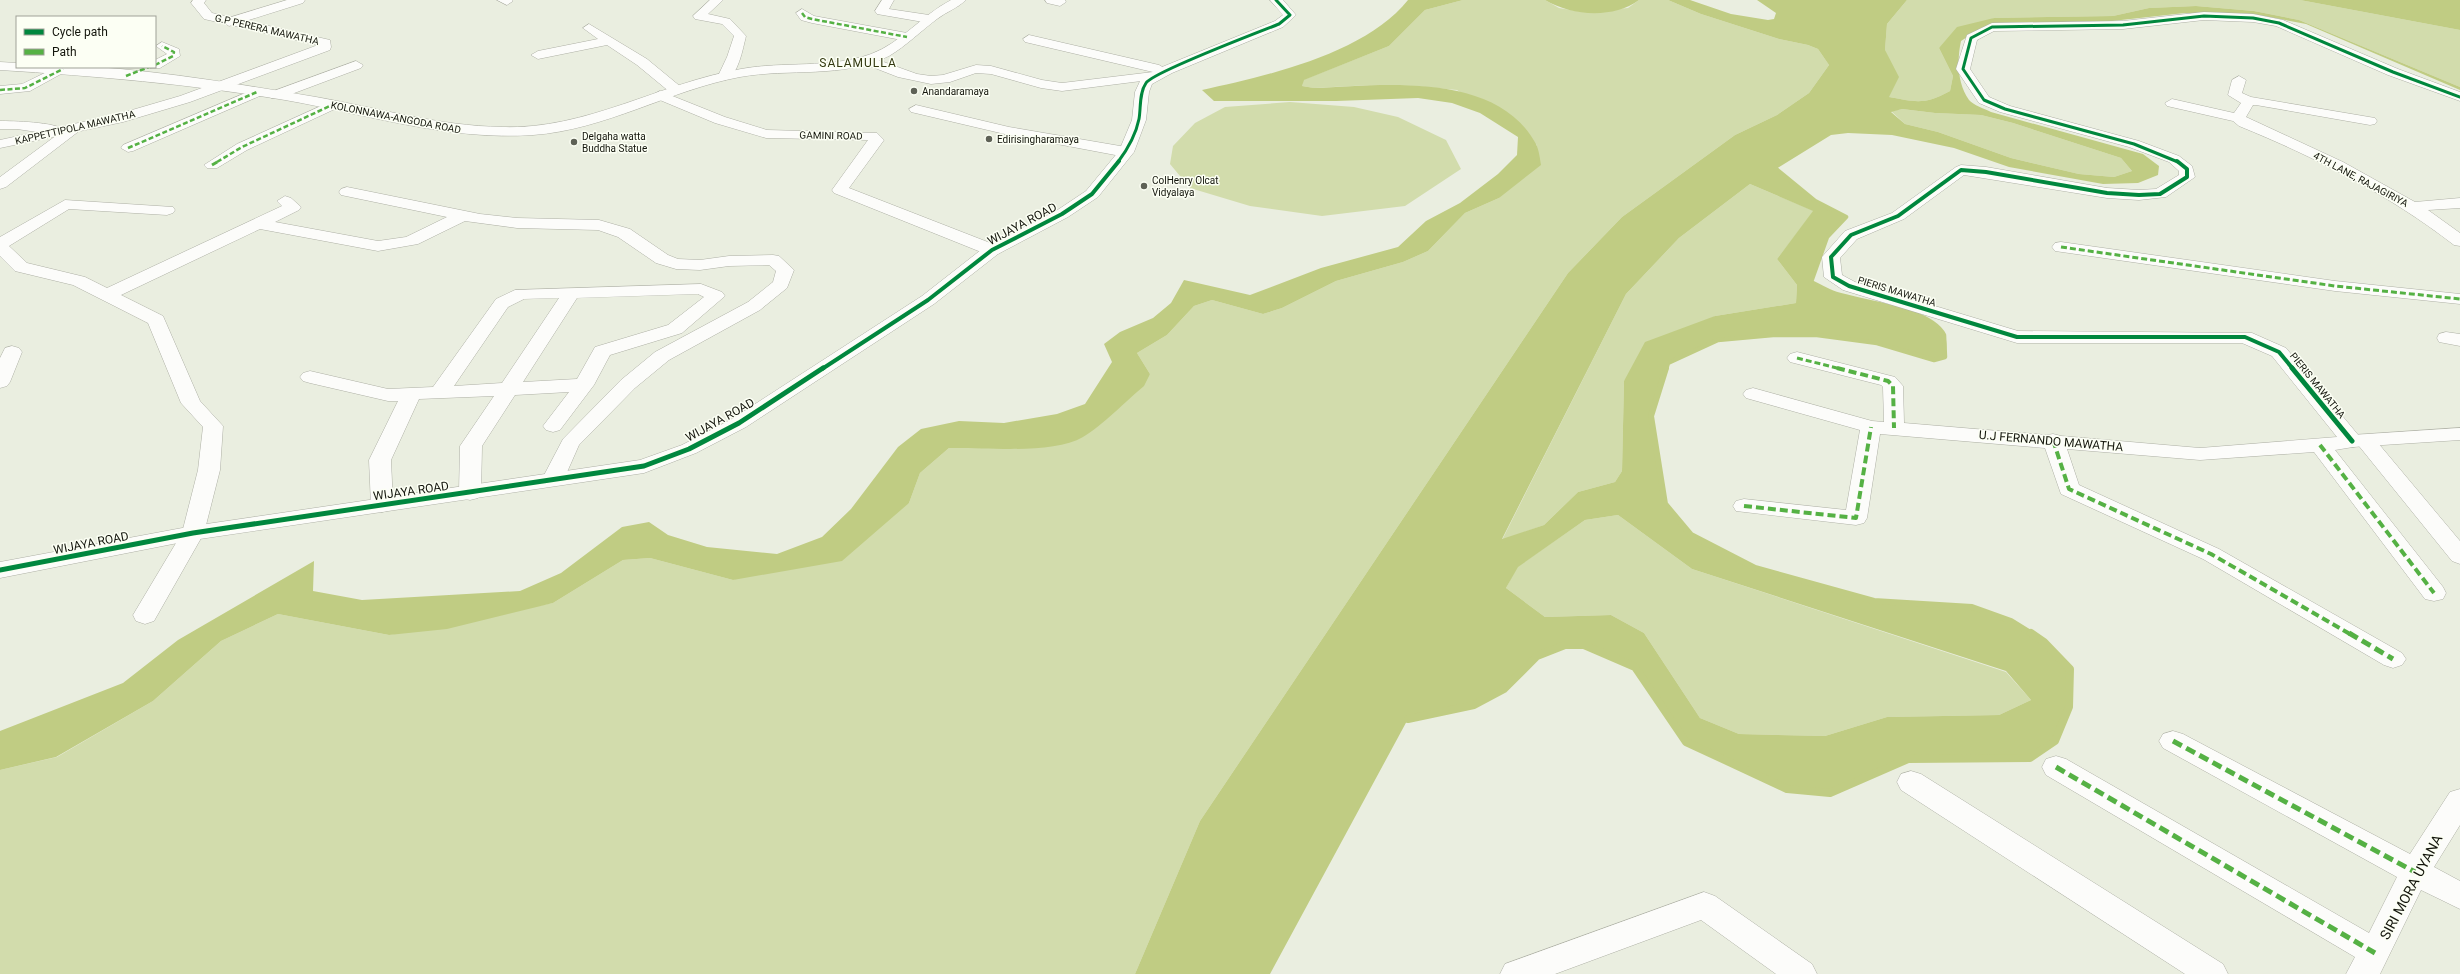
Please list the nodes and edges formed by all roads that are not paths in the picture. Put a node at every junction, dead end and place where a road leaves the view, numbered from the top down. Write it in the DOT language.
graph roads {
  1 [pos="200,0"];
  2 [pos="299,0"];
  3 [pos="717,0"];
  4 [pos="888,0"];
  5 [pos="960,0"];
  6 [pos="1276,0"];
  7 [pos="802,13"];
  8 [pos="929,19"];
  9 [pos="229,22"];
  10 [pos="589,28"];
  11 [pos="907,37"];
  12 [pos="1029,39"];
  13 [pos="608,41"];
  14 [pos="162,46"];
  15 [pos="538,55"];
  16 [pos="866,60"];
  17 [pos="156,64"];
  18 [pos="356,65"];
  19 [pos="0,66"];
  20 [pos="16,67"];
  21 [pos="36,68"];
  22 [pos="146,68"];
  23 [pos="62,70"];
  24 [pos="1162,73"];
  25 [pos="126,76"];
  26 [pos="724,76"];
  27 [pos="2239,80"];
  28 [pos="218,87"];
  29 [pos="0,90"];
  30 [pos="676,90"];
  31 [pos="257,92"];
  32 [pos="276,95"];
  33 [pos="660,95"];
  34 [pos="2460,97"];
  35 [pos="2249,101"];
  36 [pos="2172,103"];
  37 [pos="332,105"];
  38 [pos="916,110"];
  39 [pos="2238,118"];
  40 [pos="2370,121"];
  41 [pos="0,125"];
  42 [pos="76,128"];
  43 [pos="57,131"];
  44 [pos="0,144"];
  45 [pos="128,148"];
  46 [pos="1126,152"];
  47 [pos="212,165"];
  48 [pos="0,184"];
  49 [pos="347,192"];
  50 [pos="285,201"];
  51 [pos="2460,203"];
  52 [pos="2412,206"];
  53 [pos="167,210"];
  54 [pos="463,215"];
  55 [pos="260,224"];
  56 [pos="2460,241"];
  57 [pos="0,245"];
  58 [pos="2061,247"];
  59 [pos="992,250"];
  60 [pos="572,292"];
  61 [pos="108,295"];
  62 [pos="716,296"];
  63 [pos="2460,299"];
  64 [pos="754,306"];
  65 [pos="12,352"];
  66 [pos="1797,358"];
  67 [pos="310,377"];
  68 [pos="0,382"];
  69 [pos="584,385"];
  70 [pos="507,390"];
  71 [pos="439,393"];
  72 [pos="411,394"];
  73 [pos="1752,394"];
  74 [pos="553,426"];
  75 [pos="1871,427"];
  76 [pos="1894,428"];
  77 [pos="2460,434"];
  78 [pos="2053,440"];
  79 [pos="2359,441"];
  80 [pos="2320,445"];
  81 [pos="553,479"];
  82 [pos="470,493"];
  83 [pos="382,505"];
  84 [pos="1744,506"];
  85 [pos="193,533"];
  86 [pos="2460,556"];
  87 [pos="0,570"];
  88 [pos="2434,593"];
  89 [pos="145,615"];
  90 [pos="2393,660"];
  91 [pos="2173,741"];
  92 [pos="2056,767"];
  93 [pos="1911,782"];
  94 [pos="2460,800"];
  95 [pos="2415,872"];
  96 [pos="2460,896"];
  97 [pos="2369,964"];
  98 [pos="1516,974"];
  99 [pos="1801,974"];
  100 [pos="2212,974"];
  1 -- 9 [label="street, G.P PERERA MAWATHA"];
  2 -- 9 [label="street"];
  3 -- 26 [label="street"];
  4 -- 8 [label="street"];
  5 -- 8 [label="street, KOLONNAWA-ANGODA ROAD"];
  6 -- 24 [label="street, WIJAYA ROAD"];
  7 -- 11 [label="street"];
  8 -- 11 [label="street, KOLONNAWA-ANGODA ROAD"];
  9 -- 28 [label="street, G.P PERERA MAWATHA"];
  10 -- 13 [label="street"];
  11 -- 16 [label="street, KOLONNAWA-ANGODA ROAD"];
  12 -- 24 [label="street"];
  13 -- 15 [label="street"];
  13 -- 30 [label="street"];
  14 -- 17 [label="street"];
  16 -- 24 [label="street"];
  16 -- 26 [label="street, KOLONNAWA-ANGODA ROAD"];
  18 -- 32 [label="street"];
  19 -- 20 [label="street"];
  21 -- 23 [label="street, KOLONNAWA-ANGODA ROAD"];
  22 -- 25 [label="street"];
  23 -- 25 [label="street, KOLONNAWA-ANGODA ROAD"];
  23 -- 29 [label="street"];
  24 -- 46 [label="street, WIJAYA ROAD"];
  25 -- 28 [label="street, KOLONNAWA-ANGODA ROAD"];
  26 -- 30 [label="street, KOLONNAWA-ANGODA ROAD"];
  27 -- 35 [label="street"];
  28 -- 31 [label="street, KOLONNAWA-ANGODA ROAD"];
  28 -- 42 [label="street, KAPPETTIPOLA MAWATHA"];
  30 -- 33 [label="street, KOLONNAWA-ANGODA ROAD"];
  31 -- 32 [label="street, KOLONNAWA-ANGODA ROAD"];
  31 -- 45 [label="street"];
  32 -- 37 [label="street, KOLONNAWA-ANGODA ROAD"];
  33 -- 37 [label="street, KOLONNAWA-ANGODA ROAD"];
  33 -- 59 [label="street, GAMINI ROAD"];
  34 -- 79 [label="street, PIERIS MAWATHA"];
  35 -- 39 [label="street"];
  35 -- 40 [label="street"];
  36 -- 39 [label="street, 4TH LANE, RAJAGIRIYA"];
  37 -- 47 [label="street"];
  38 -- 46 [label="street"];
  39 -- 52 [label="street, 4TH LANE, RAJAGIRIYA"];
  41 -- 43 [label="street"];
  42 -- 43 [label="street, KAPPETTIPOLA MAWATHA"];
  42 -- 48 [label="street"];
  43 -- 44 [label="street, KAPPETTIPOLA MAWATHA"];
  46 -- 59 [label="street, WIJAYA ROAD"];
  49 -- 54 [label="street"];
  50 -- 55 [label="street"];
  51 -- 52 [label="street"];
  52 -- 56 [label="street, 4TH LANE, RAJAGIRIYA"];
  53 -- 57 [label="street"];
  54 -- 55 [label="street"];
  54 -- 64 [label="street"];
  55 -- 61 [label="street"];
  57 -- 61 [label="street"];
  58 -- 63 [label="street"];
  59 -- 81 [label="street, WIJAYA ROAD"];
  60 -- 62 [label="street"];
  60 -- 70 [label="street"];
  60 -- 71 [label="street"];
  61 -- 85 [label="street"];
  62 -- 64 [label="street"];
  62 -- 69 [label="street"];
  64 -- 81 [label="street"];
  65 -- 68 [label="street"];
  66 -- 76 [label="street"];
  67 -- 72 [label="street"];
  69 -- 70 [label="street"];
  69 -- 74 [label="street"];
  70 -- 71 [label="street"];
  70 -- 82 [label="street"];
  71 -- 72 [label="street"];
  72 -- 83 [label="street"];
  73 -- 75 [label="street, U.J FERNANDO MAWATHA"];
  75 -- 76 [label="street, U.J FERNANDO MAWATHA"];
  75 -- 84 [label="street"];
  76 -- 78 [label="street, U.J FERNANDO MAWATHA"];
  77 -- 79 [label="street, U.J FERNANDO MAWATHA"];
  78 -- 80 [label="street, U.J FERNANDO MAWATHA"];
  78 -- 90 [label="street"];
  79 -- 80 [label="street, U.J FERNANDO MAWATHA"];
  79 -- 86 [label="street, PIERIS MAWATHA"];
  80 -- 88 [label="street"];
  81 -- 82 [label="street, WIJAYA ROAD"];
  82 -- 83 [label="street, WIJAYA ROAD"];
  83 -- 85 [label="street, WIJAYA ROAD"];
  85 -- 87 [label="street, WIJAYA ROAD"];
  85 -- 89 [label="street"];
  91 -- 95 [label="street"];
  92 -- 97 [label="street"];
  93 -- 100 [label="street"];
  94 -- 95 [label="street, SIRI MORA UYANA"];
  95 -- 96 [label="street"];
  95 -- 97 [label="street, SIRI MORA UYANA"];
  98 -- 99 [label="street"];
}
